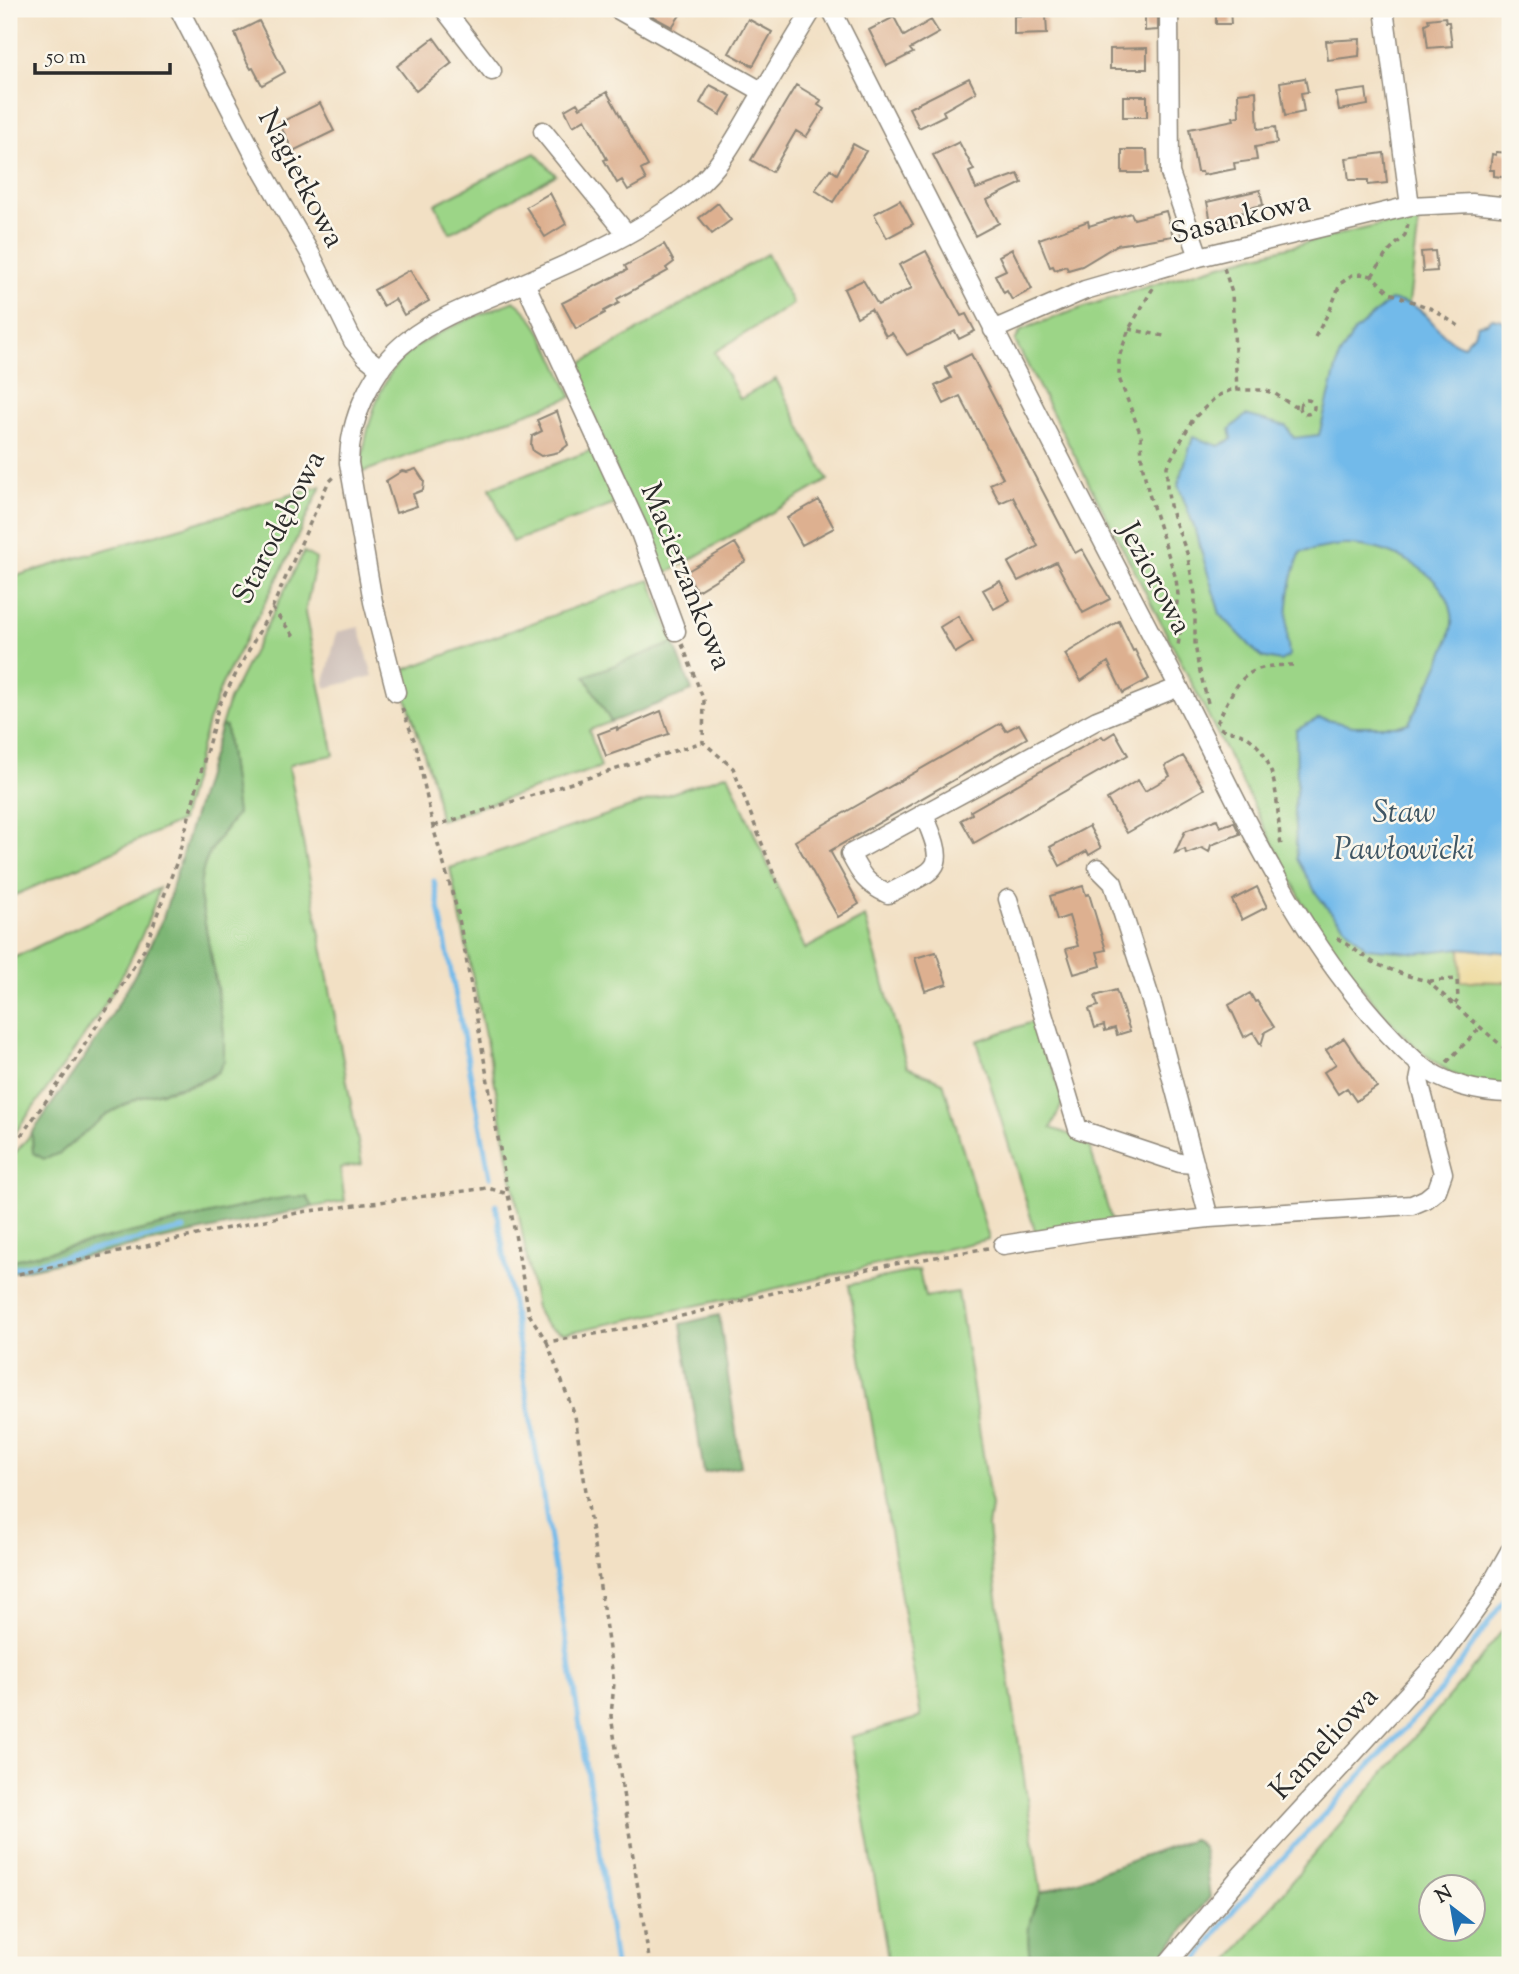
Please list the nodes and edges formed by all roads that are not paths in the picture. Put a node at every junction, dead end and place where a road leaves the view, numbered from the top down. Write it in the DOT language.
graph roads {
  1 [pos="179,9"];
  2 [pos="444,9"];
  3 [pos="617,9"];
  4 [pos="813,9"];
  5 [pos="831,9"];
  6 [pos="1169,9"];
  7 [pos="1384,9"];
  8 [pos="492,71"];
  9 [pos="763,92"];
  10 [pos="543,131"];
  11 [pos="1410,206"];
  12 [pos="1510,207"];
  13 [pos="627,234"];
  14 [pos="1199,257"];
  15 [pos="525,282"];
  16 [pos="993,330"];
  17 [pos="381,369"];
  18 [pos="676,631"];
  19 [pos="1179,687"];
  20 [pos="396,692"];
  21 [pos="923,813"];
  22 [pos="1098,868"];
  23 [pos="1009,899"];
  24 [pos="1429,1070"];
  25 [pos="1510,1093"];
  26 [pos="1195,1164"];
  27 [pos="1209,1218"];
  28 [pos="1003,1245"];
  29 [pos="1510,1551"];
  30 [pos="1166,1965"];
  1 -- 17 [label="street, Nagietkowa"];
  2 -- 8 [label="street"];
  3 -- 9 [label="street"];
  4 -- 9 [label="street, Starodębowa"];
  5 -- 16 [label="street, Jeziorowa"];
  6 -- 14 [label="street"];
  7 -- 11 [label="street"];
  9 -- 13 [label="street, Starodębowa"];
  10 -- 13 [label="street"];
  11 -- 12 [label="street, Sasankowa"];
  11 -- 14 [label="street, Sasankowa"];
  13 -- 15 [label="street, Starodębowa"];
  14 -- 16 [label="street, Sasankowa"];
  15 -- 17 [label="street, Starodębowa"];
  15 -- 18 [label="street, Macierzankowa"];
  16 -- 19 [label="street, Jeziorowa"];
  17 -- 20 [label="street, Starodębowa"];
  19 -- 21 [label="street"];
  19 -- 24 [label="street, Jeziorowa"];
  21 -- 21 [label="street"];
  22 -- 26 [label="street"];
  23 -- 26 [label="street"];
  24 -- 25 [label="street, Jeziorowa"];
  24 -- 27 [label="street"];
  26 -- 27 [label="street"];
  27 -- 28 [label="street"];
  29 -- 30 [label="street, Kameliowa"];
}
